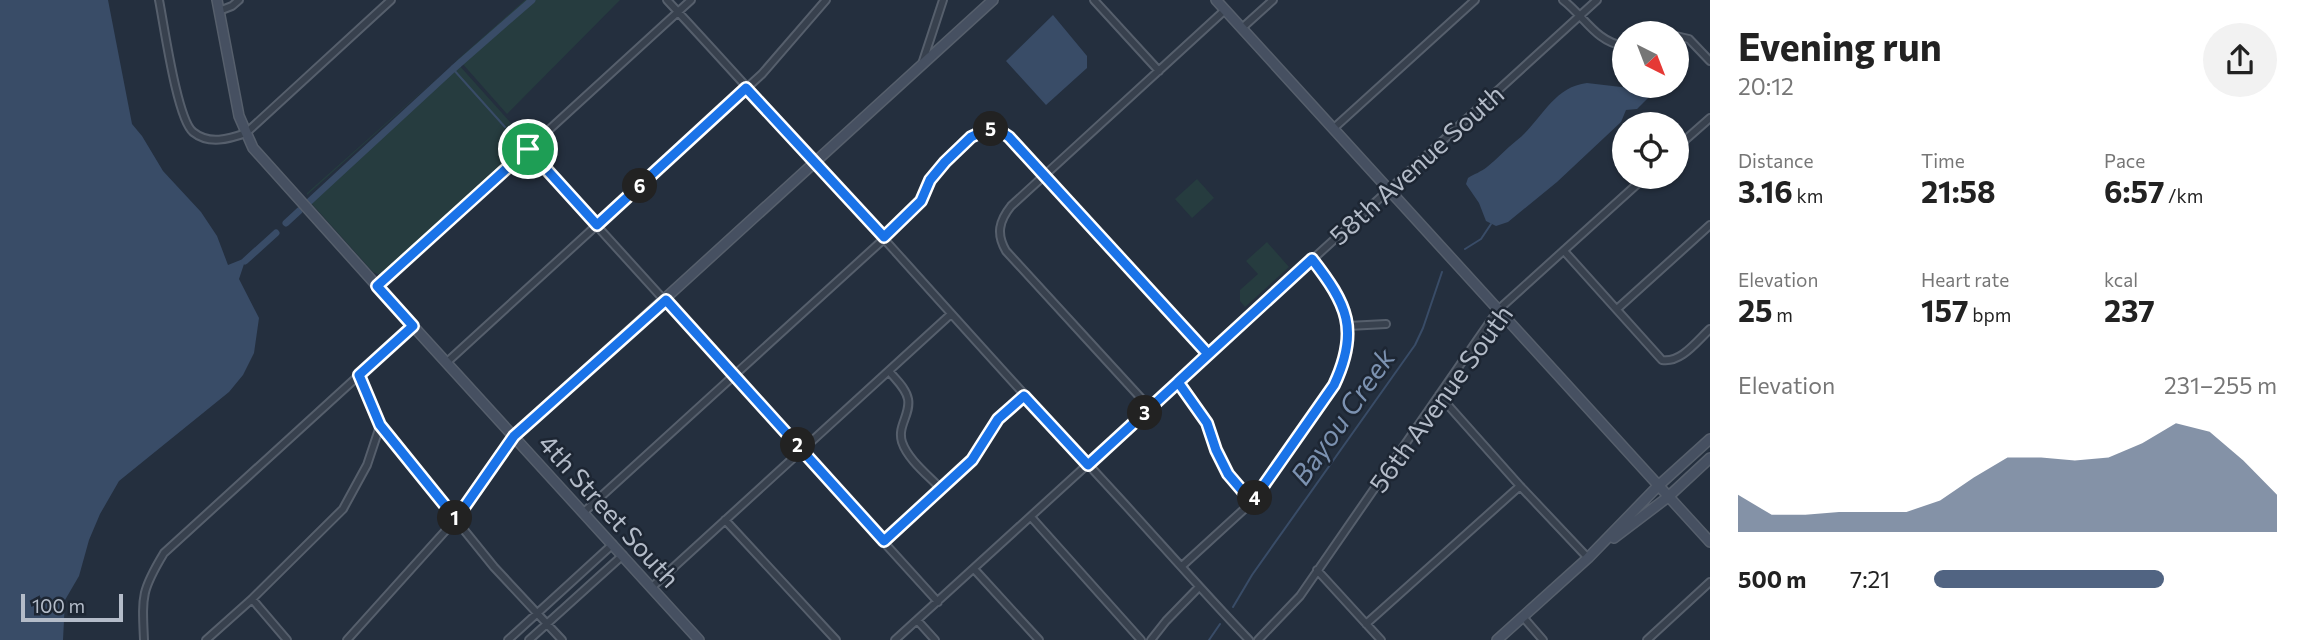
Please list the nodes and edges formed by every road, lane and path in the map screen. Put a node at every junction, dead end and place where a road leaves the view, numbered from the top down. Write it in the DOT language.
graph roads {
  1 [pos="159,0"];
  2 [pos="217,0"];
  3 [pos="239,0"];
  4 [pos="391,0"];
  5 [pos="667,0"];
  6 [pos="691,0"];
  7 [pos="826,0"];
  8 [pos="943,0"];
  9 [pos="993,0"];
  10 [pos="1094,0"];
  11 [pos="1216,0"];
  12 [pos="1273,0"];
  13 [pos="1475,0"];
  14 [pos="1563,0"];
  15 [pos="1597,0"];
  16 [pos="1225,10"];
  17 [pos="219,11"];
  18 [pos="678,12"];
  19 [pos="1580,15"];
  20 [pos="1242,29"];
  21 [pos="1689,39"];
  22 [pos="1612,44"];
  23 [pos="1710,61"];
  24 [pos="921,65"];
  25 [pos="1159,71"];
  26 [pos="746,88"];
  27 [pos="1710,118"];
  28 [pos="1334,128"];
  29 [pos="246,133"];
  30 [pos="1689,137"];
  31 [pos="528,149"];
  32 [pos="814,164"];
  33 [pos="1045,175"];
  34 [pos="1389,189"];
  35 [pos="1632,189"];
  36 [pos="597,225"];
  37 [pos="1710,225"];
  38 [pos="884,237"];
  39 [pos="1564,251"];
  40 [pos="1312,259"];
  41 [pos="377,286"];
  42 [pos="666,300"];
  43 [pos="1617,309"];
  44 [pos="1498,310"];
  45 [pos="951,314"];
  46 [pos="1386,324"];
  47 [pos="413,326"];
  48 [pos="1348,326"];
  49 [pos="1710,329"];
  50 [pos="1208,354"];
  51 [pos="446,363"];
  52 [pos="889,371"];
  53 [pos="359,375"];
  54 [pos="734,375"];
  55 [pos="1178,382"];
  56 [pos="1439,395"];
  57 [pos="1024,396"];
  58 [pos="1150,408"];
  59 [pos="380,425"];
  60 [pos="514,436"];
  61 [pos="1710,439"];
  62 [pos="802,450"];
  63 [pos="1710,458"];
  64 [pos="1088,465"];
  65 [pos="1520,486"];
  66 [pos="1658,486"];
  67 [pos="941,489"];
  68 [pos="1668,497"];
  69 [pos="1252,502"];
  70 [pos="584,512"];
  71 [pos="1031,517"];
  72 [pos="456,519"];
  73 [pos="725,520"];
  74 [pos="884,541"];
  75 [pos="1710,542"];
  76 [pos="612,544"];
  77 [pos="623,555"];
  78 [pos="1588,558"];
  79 [pos="1182,566"];
  80 [pos="974,569"];
  81 [pos="1317,570"];
  82 [pos="1710,582"];
  83 [pos="652,587"];
  84 [pos="1199,587"];
  85 [pos="252,599"];
  86 [pos="938,602"];
  87 [pos="537,613"];
  88 [pos="1522,617"];
  89 [pos="917,620"];
  90 [pos="547,624"];
  91 [pos="1366,624"];
  92 [pos="144,640"];
  93 [pos="206,640"];
  94 [pos="287,640"];
  95 [pos="347,640"];
  96 [pos="508,640"];
  97 [pos="529,640"];
  98 [pos="562,640"];
  99 [pos="699,640"];
  100 [pos="836,640"];
  101 [pos="895,640"];
  102 [pos="935,640"];
  103 [pos="1039,640"];
  104 [pos="1141,640"];
  105 [pos="1151,640"];
  106 [pos="1249,640"];
  107 [pos="1258,640"];
  108 [pos="1381,640"];
  109 [pos="1497,640"];
  110 [pos="1543,640"];
  111 [pos="1647,640"];
  1 -- 29 [label="street"];
  2 -- 17 [label="street, 4th Street South"];
  3 -- 17 [label="street"];
  4 -- 29 [label="street"];
  5 -- 18 [label="street"];
  6 -- 18 [label="street"];
  7 -- 26 [label="street"];
  8 -- 24 [label="street"];
  9 -- 24 [label="street"];
  10 -- 25 [label="street"];
  11 -- 16 [label="street"];
  12 -- 20 [label="street"];
  13 -- 28 [label="street"];
  14 -- 19 [label="street"];
  15 -- 19 [label="street, 58th Avenue South"];
  16 -- 20 [label="street"];
  16 -- 25 [label="street"];
  17 -- 29 [label="street, 4th Street South"];
  18 -- 26 [label="street"];
  18 -- 31 [label="street"];
  19 -- 22 [label="street"];
  19 -- 34 [label="street, 58th Avenue South"];
  20 -- 28 [label="street"];
  21 -- 23 [label="street"];
  24 -- 32 [label="street"];
  25 -- 33 [label="street"];
  26 -- 32 [label="street"];
  26 -- 36 [label="street"];
  27 -- 30 [label="street"];
  28 -- 34 [label="street"];
  29 -- 41 [label="street, 4th Street South"];
  31 -- 36 [label="street"];
  31 -- 41 [label="street"];
  32 -- 38 [label="street"];
  32 -- 42 [label="street"];
  33 -- 38 [label="street"];
  33 -- 50 [label="street"];
  33 -- 58 [label="street"];
  34 -- 40 [label="street, 58th Avenue South"];
  34 -- 44 [label="street"];
  35 -- 39 [label="street, 56th Avenue South"];
  36 -- 42 [label="street"];
  36 -- 51 [label="street"];
  37 -- 43 [label="street"];
  38 -- 45 [label="street"];
  38 -- 54 [label="street"];
  39 -- 43 [label="street"];
  39 -- 44 [label="street, 56th Avenue South"];
  40 -- 48 [label="street"];
  40 -- 50 [label="street, 58th Avenue South"];
  41 -- 47 [label="street, 4th Street South"];
  42 -- 54 [label="street"];
  42 -- 60 [label="street"];
  43 -- 49 [label="street"];
  44 -- 56 [label="street, 56th Avenue South"];
  44 -- 66 [label="street"];
  45 -- 52 [label="street"];
  45 -- 57 [label="street"];
  46 -- 48 [label="street"];
  47 -- 51 [label="street, 4th Street South"];
  47 -- 53 [label="street"];
  48 -- 69 [label="street"];
  50 -- 55 [label="street, 58th Avenue South"];
  51 -- 60 [label="street, 4th Street South"];
  52 -- 62 [label="street"];
  52 -- 67 [label="street"];
  53 -- 59 [label="street"];
  53 -- 92 [label="street"];
  54 -- 62 [label="street"];
  54 -- 70 [label="street"];
  55 -- 58 [label="street, 58th Avenue South"];
  55 -- 69 [label="street"];
  56 -- 65 [label="street"];
  56 -- 81 [label="street, 56th Avenue South"];
  57 -- 64 [label="street"];
  57 -- 67 [label="street"];
  58 -- 64 [label="street, 58th Avenue South"];
  59 -- 72 [label="street"];
  59 -- 85 [label="street"];
  60 -- 70 [label="street, 4th Street South"];
  60 -- 72 [label="street"];
  61 -- 66 [label="street"];
  62 -- 73 [label="street"];
  62 -- 74 [label="street"];
  63 -- 68 [label="street"];
  64 -- 71 [label="street, 58th Avenue South"];
  64 -- 79 [label="street"];
  65 -- 78 [label="street"];
  65 -- 91 [label="street"];
  66 -- 68 [label="street"];
  66 -- 78 [label="street"];
  67 -- 74 [label="street"];
  68 -- 75 [label="street"];
  68 -- 78 [label="street"];
  69 -- 79 [label="street"];
  70 -- 76 [label="street, 4th Street South"];
  71 -- 80 [label="street, 58th Avenue South"];
  71 -- 104 [label="street"];
  72 -- 87 [label="street"];
  72 -- 95 [label="street"];
  73 -- 83 [label="street"];
  73 -- 100 [label="street"];
  74 -- 86 [label="street"];
  76 -- 77 [label="street, 4th Street South"];
  76 -- 87 [label="street"];
  77 -- 83 [label="street, 4th Street South"];
  77 -- 90 [label="street"];
  78 -- 88 [label="street"];
  79 -- 84 [label="street"];
  80 -- 86 [label="street, 58th Avenue South"];
  80 -- 103 [label="street"];
  81 -- 91 [label="street"];
  81 -- 107 [label="street, 56th Avenue South"];
  82 -- 111 [label="street"];
  83 -- 99 [label="street, 4th Street South"];
  84 -- 105 [label="street"];
  84 -- 106 [label="street"];
  85 -- 93 [label="street"];
  85 -- 94 [label="street"];
  86 -- 89 [label="street, 58th Avenue South"];
  87 -- 90 [label="street"];
  87 -- 96 [label="street"];
  88 -- 109 [label="street"];
  88 -- 110 [label="street"];
  89 -- 101 [label="street, 58th Avenue South"];
  89 -- 102 [label="street"];
  90 -- 97 [label="street"];
  90 -- 98 [label="street"];
  91 -- 108 [label="street"];
}
